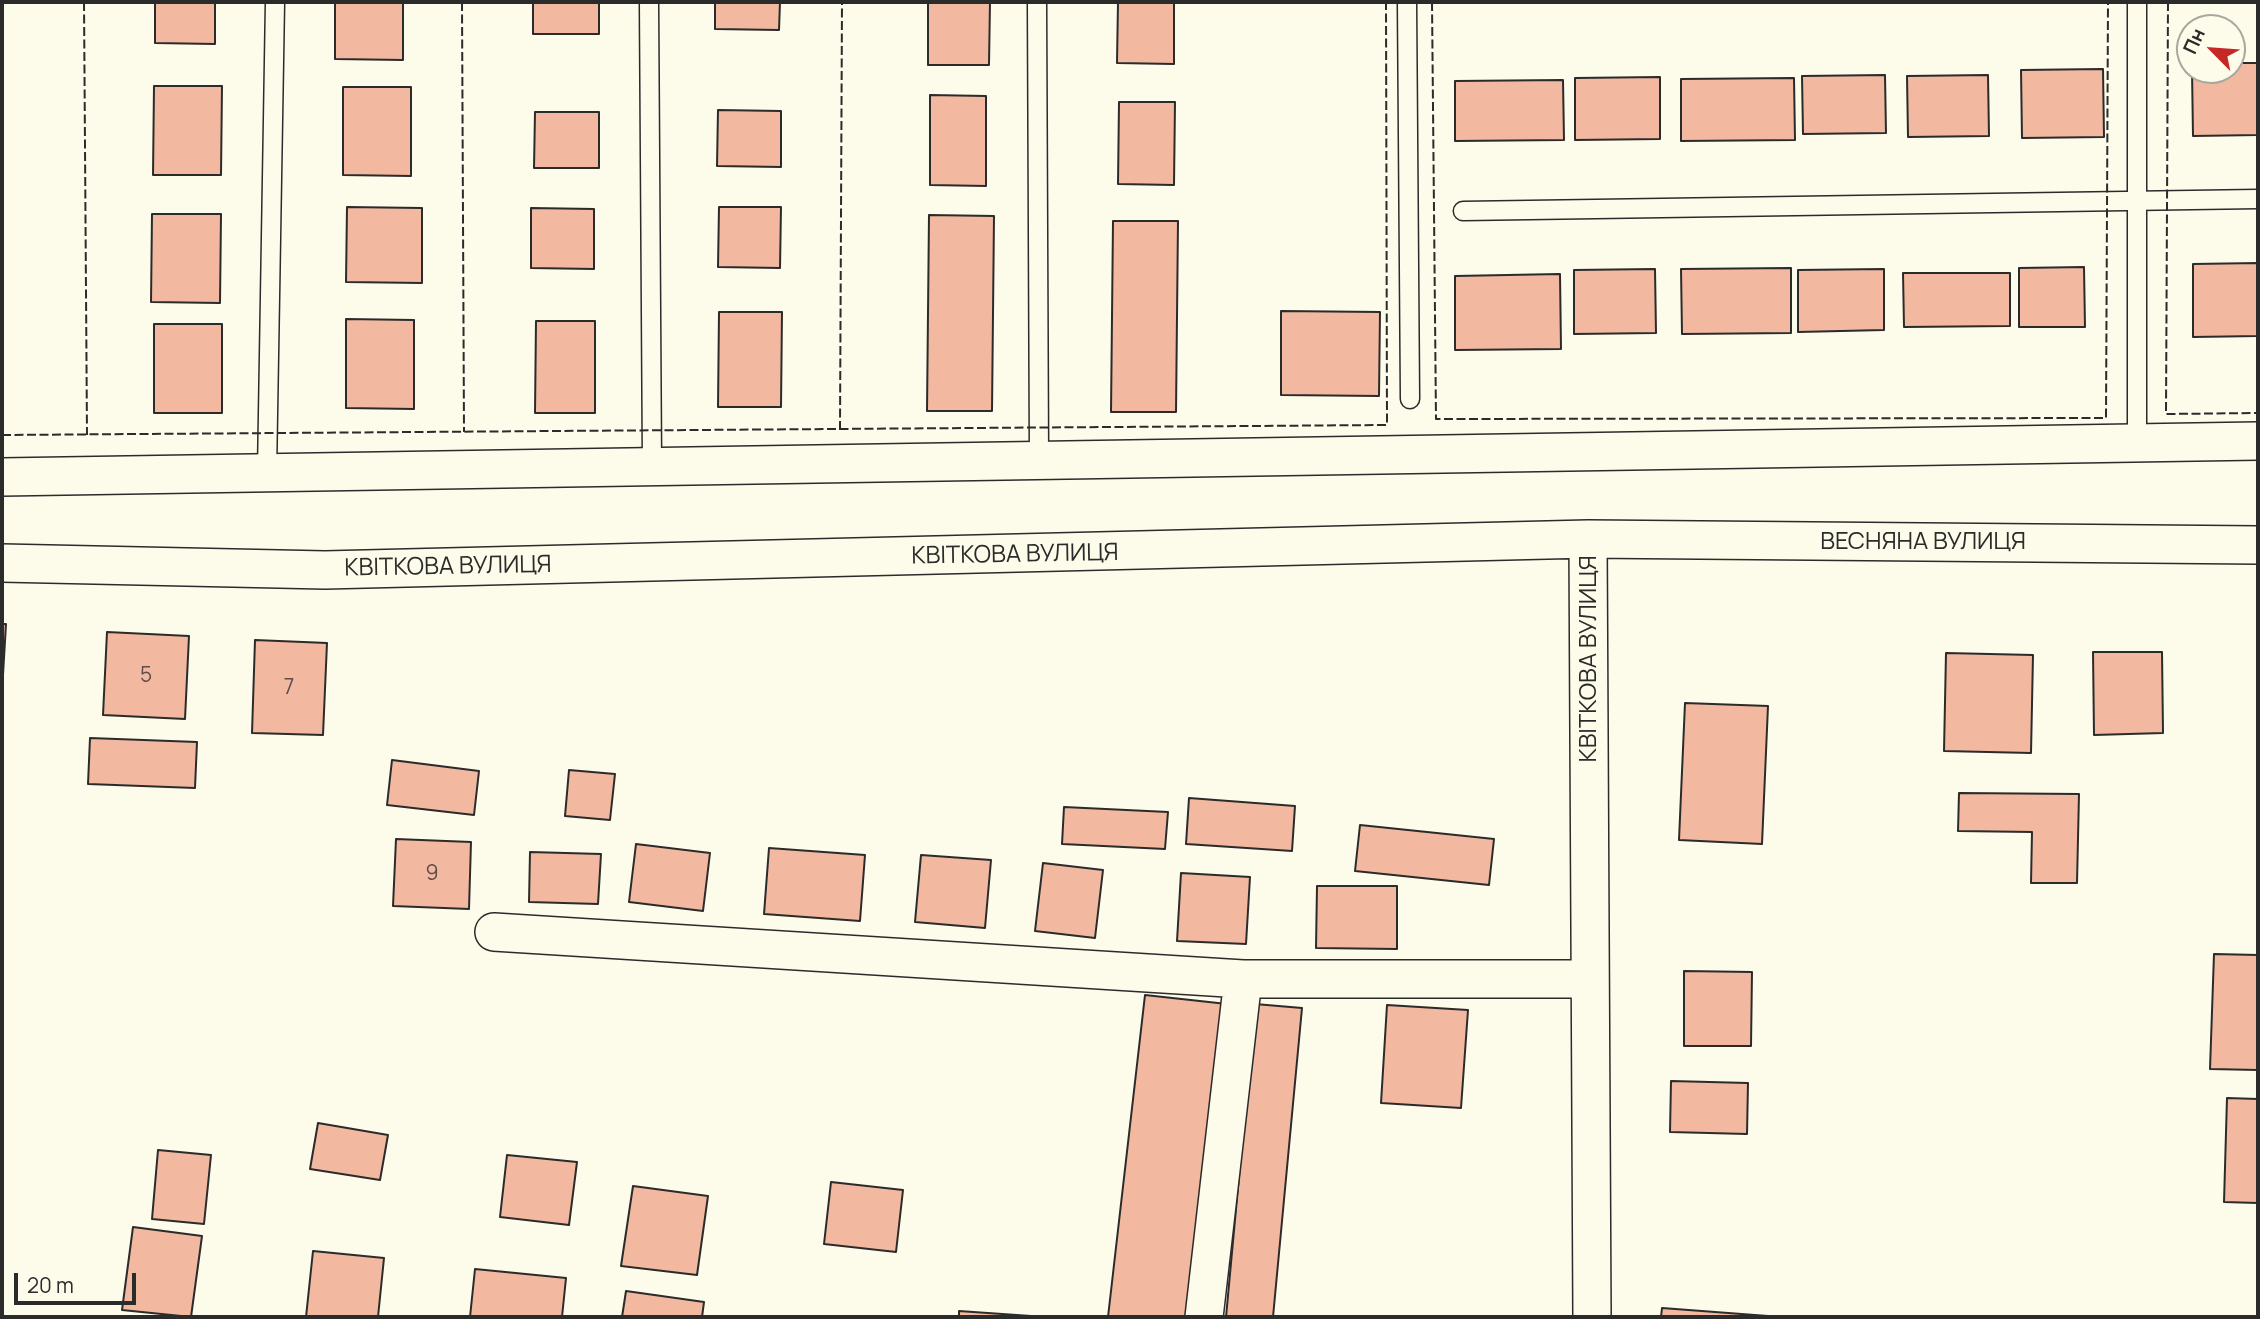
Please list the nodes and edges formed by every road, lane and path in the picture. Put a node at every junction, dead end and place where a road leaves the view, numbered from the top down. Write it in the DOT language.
graph roads {
  1 [pos="275,2"];
  2 [pos="649,2"];
  3 [pos="1037,2"];
  4 [pos="1407,2"];
  5 [pos="2137,2"];
  6 [pos="2258,199"];
  7 [pos="2137,201"];
  8 [pos="1463,211"];
  9 [pos="1410,399"];
  10 [pos="2258,441"];
  11 [pos="2137,442"];
  12 [pos="1039,458"];
  13 [pos="652,465"];
  14 [pos="267,473"];
  15 [pos="2,477"];
  16 [pos="1588,539"];
  17 [pos="2258,545"];
  18 [pos="2,563"];
  19 [pos="494,932"];
  20 [pos="1243,979"];
  21 [pos="1589,979"];
  22 [pos="1204,1317"];
  23 [pos="1592,1317"];
  1 -- 14 [label="lane"];
  2 -- 13 [label="lane"];
  3 -- 12 [label="lane"];
  4 -- 9 [label="lane"];
  5 -- 7 [label="lane"];
  6 -- 7 [label="lane"];
  7 -- 8 [label="lane"];
  7 -- 11 [label="lane"];
  10 -- 11 [label="street"];
  11 -- 12 [label="street"];
  12 -- 13 [label="street"];
  13 -- 14 [label="street"];
  14 -- 15 [label="street"];
  16 -- 17 [label="street, ВЕСНЯНА ВУЛИЦЯ"];
  16 -- 18 [label="street, КВІТКОВА ВУЛИЦЯ"];
  16 -- 21 [label="street, КВІТКОВА ВУЛИЦЯ"];
  19 -- 20 [label="street"];
  20 -- 21 [label="street"];
  20 -- 22 [label="street"];
  21 -- 23 [label="street, КВІТКОВА ВУЛИЦЯ"];
}
